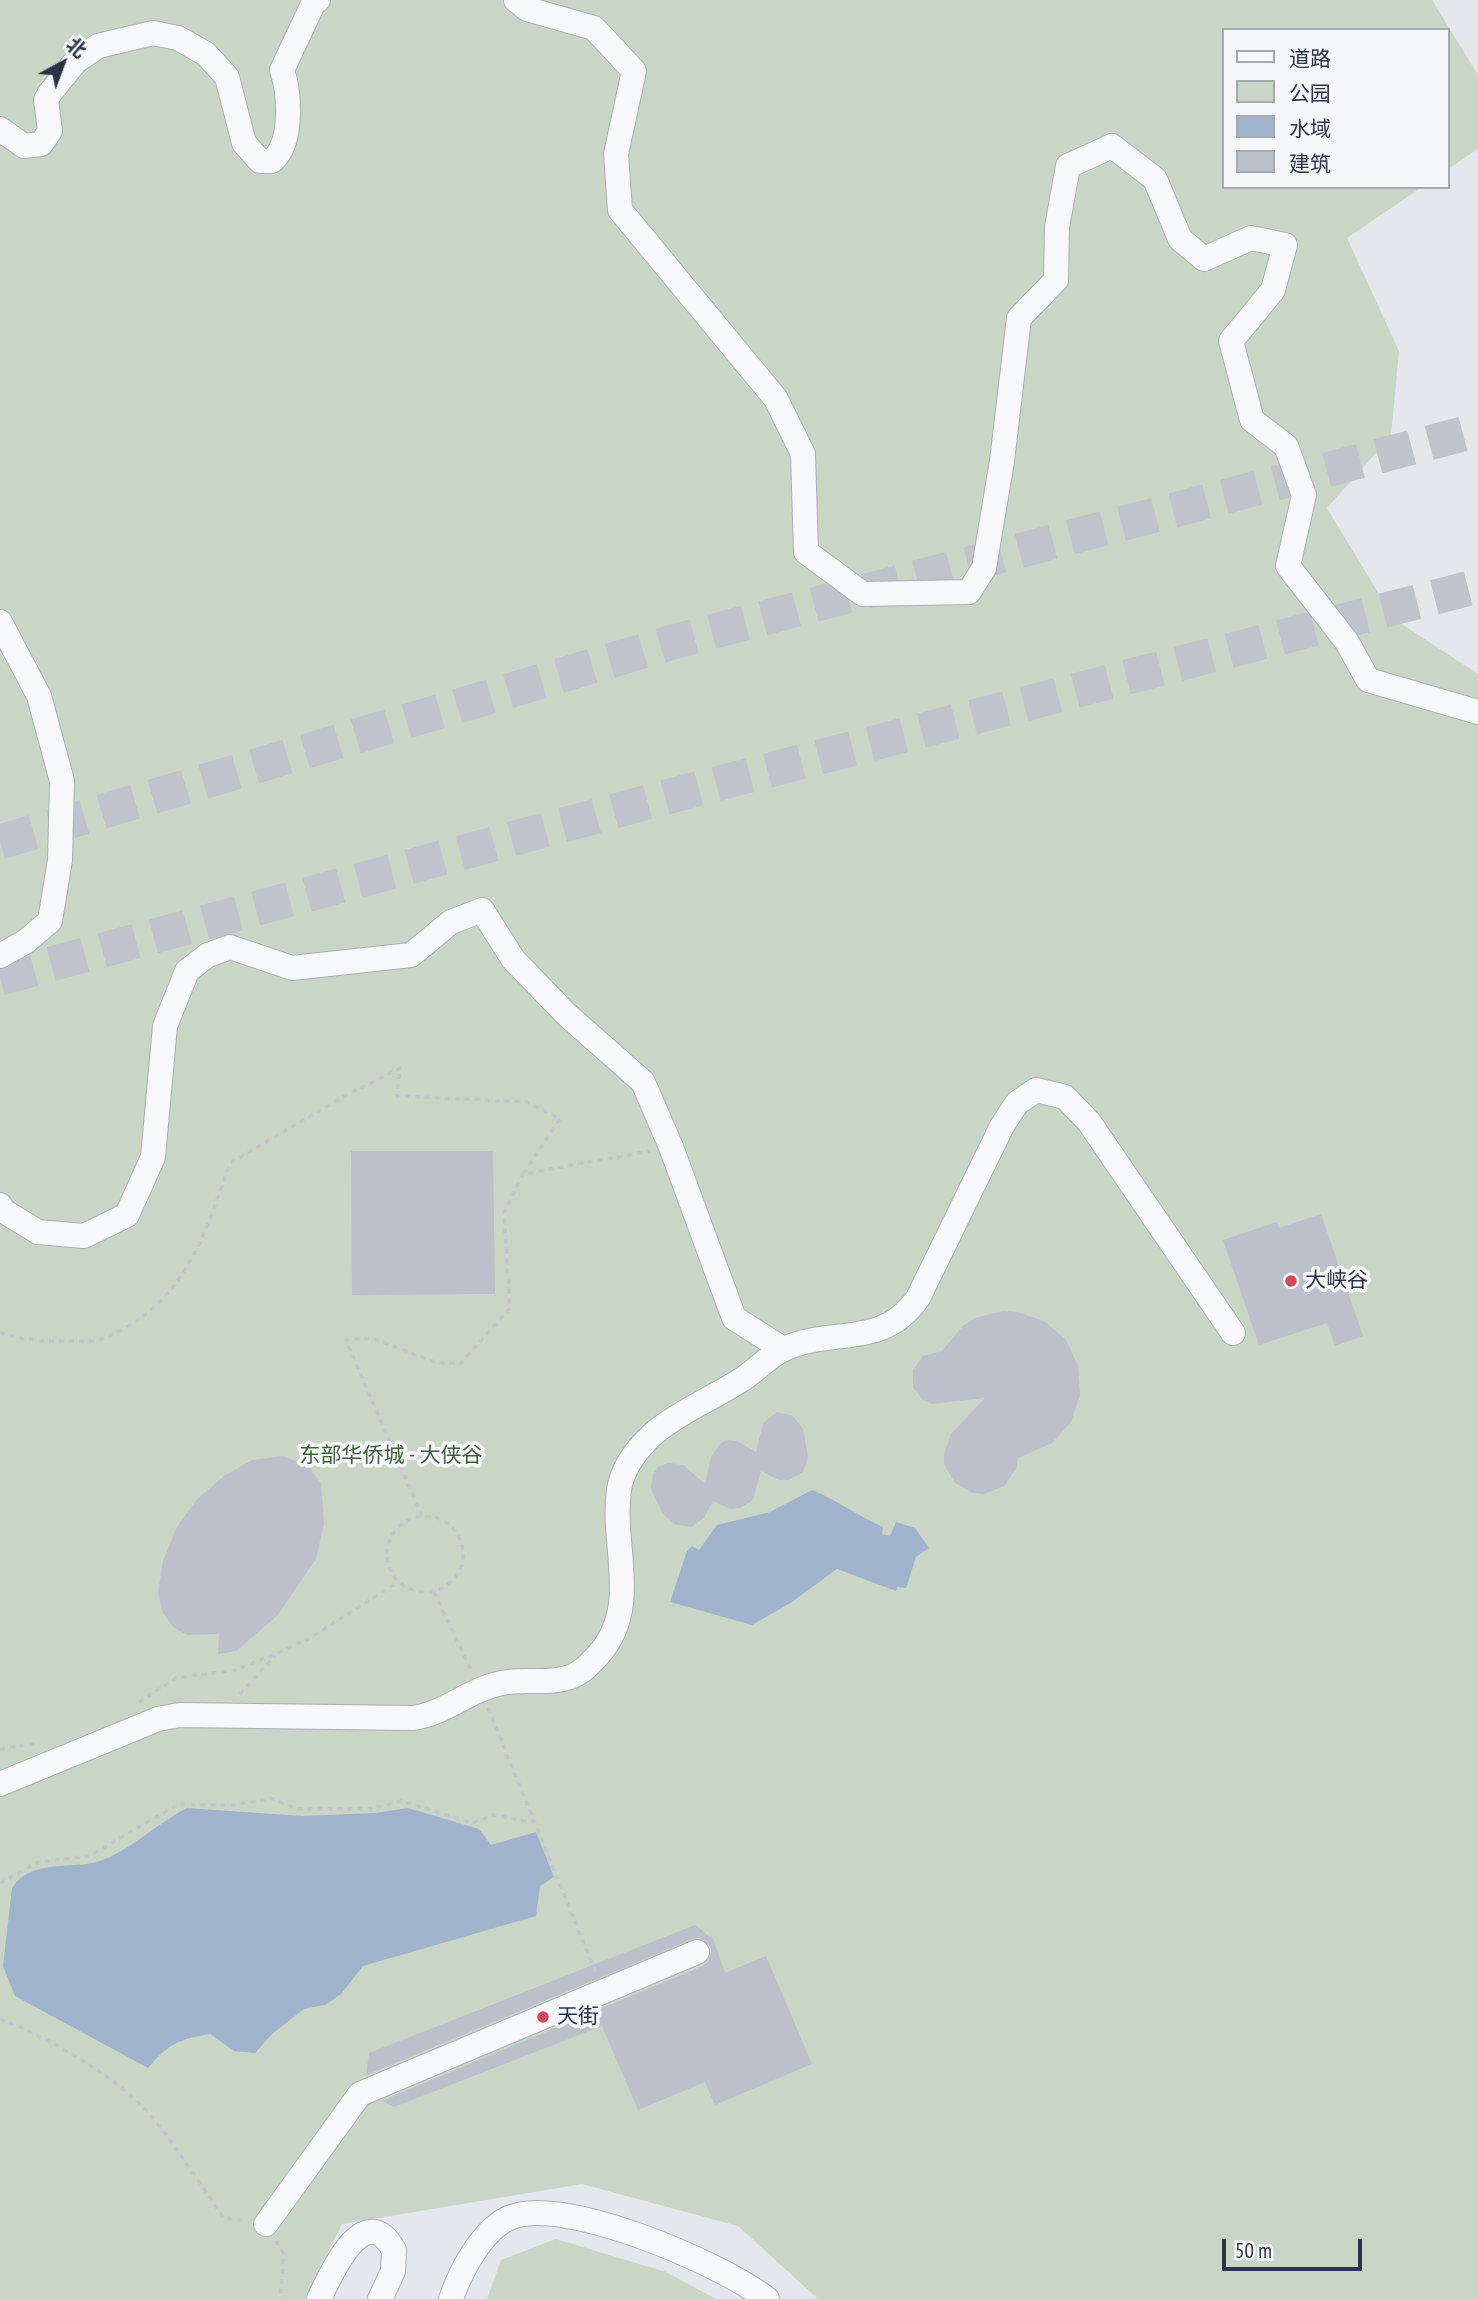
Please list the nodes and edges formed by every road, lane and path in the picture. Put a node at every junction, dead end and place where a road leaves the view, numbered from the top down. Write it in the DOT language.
graph roads {
  1 [pos="318,0"];
  2 [pos="516,0"];
  3 [pos="0,129"];
  4 [pos="0,622"];
  5 [pos="1478,712"];
  6 [pos="0,956"];
  7 [pos="671,1147"];
  8 [pos="523,1174"];
  9 [pos="0,1205"];
  10 [pos="0,1332"];
  11 [pos="1233,1333"];
  12 [pos="783,1349"];
  13 [pos="422,1516"];
  14 [pos="398,1582"];
  15 [pos="434,1591"];
  16 [pos="276,1654"];
  17 [pos="480,1689"];
  18 [pos="133,1706"];
  19 [pos="216,1716"];
  20 [pos="40,1743"];
  21 [pos="0,1749"];
  22 [pos="0,1784"];
  23 [pos="534,1822"];
  24 [pos="0,1884"];
  25 [pos="697,1952"];
  26 [pos="604,1991"];
  27 [pos="0,2019"];
  28 [pos="266,2224"];
  29 [pos="280,2299"];
  30 [pos="319,2299"];
  31 [pos="380,2299"];
  32 [pos="451,2299"];
  33 [pos="767,2299"];
  1 -- 3 [label="street"];
  2 -- 5 [label="street"];
  4 -- 6 [label="street"];
  7 -- 8 [label="path"];
  7 -- 9 [label="street"];
  7 -- 12 [label="street"];
  8 -- 10 [label="path"];
  8 -- 13 [label="path"];
  11 -- 12 [label="street"];
  12 -- 17 [label="street"];
  13 -- 14 [label="path"];
  13 -- 15 [label="path"];
  14 -- 15 [label="path"];
  14 -- 16 [label="path"];
  15 -- 17 [label="path"];
  16 -- 18 [label="path"];
  16 -- 19 [label="path"];
  17 -- 19 [label="street"];
  17 -- 23 [label="path"];
  19 -- 22 [label="street"];
  20 -- 21 [label="path"];
  23 -- 24 [label="path"];
  23 -- 26 [label="path"];
  25 -- 26 [label="street"];
  26 -- 28 [label="street"];
  27 -- 28 [label="path"];
  28 -- 29 [label="path"];
  30 -- 31 [label="street"];
  32 -- 33 [label="street"];
}
